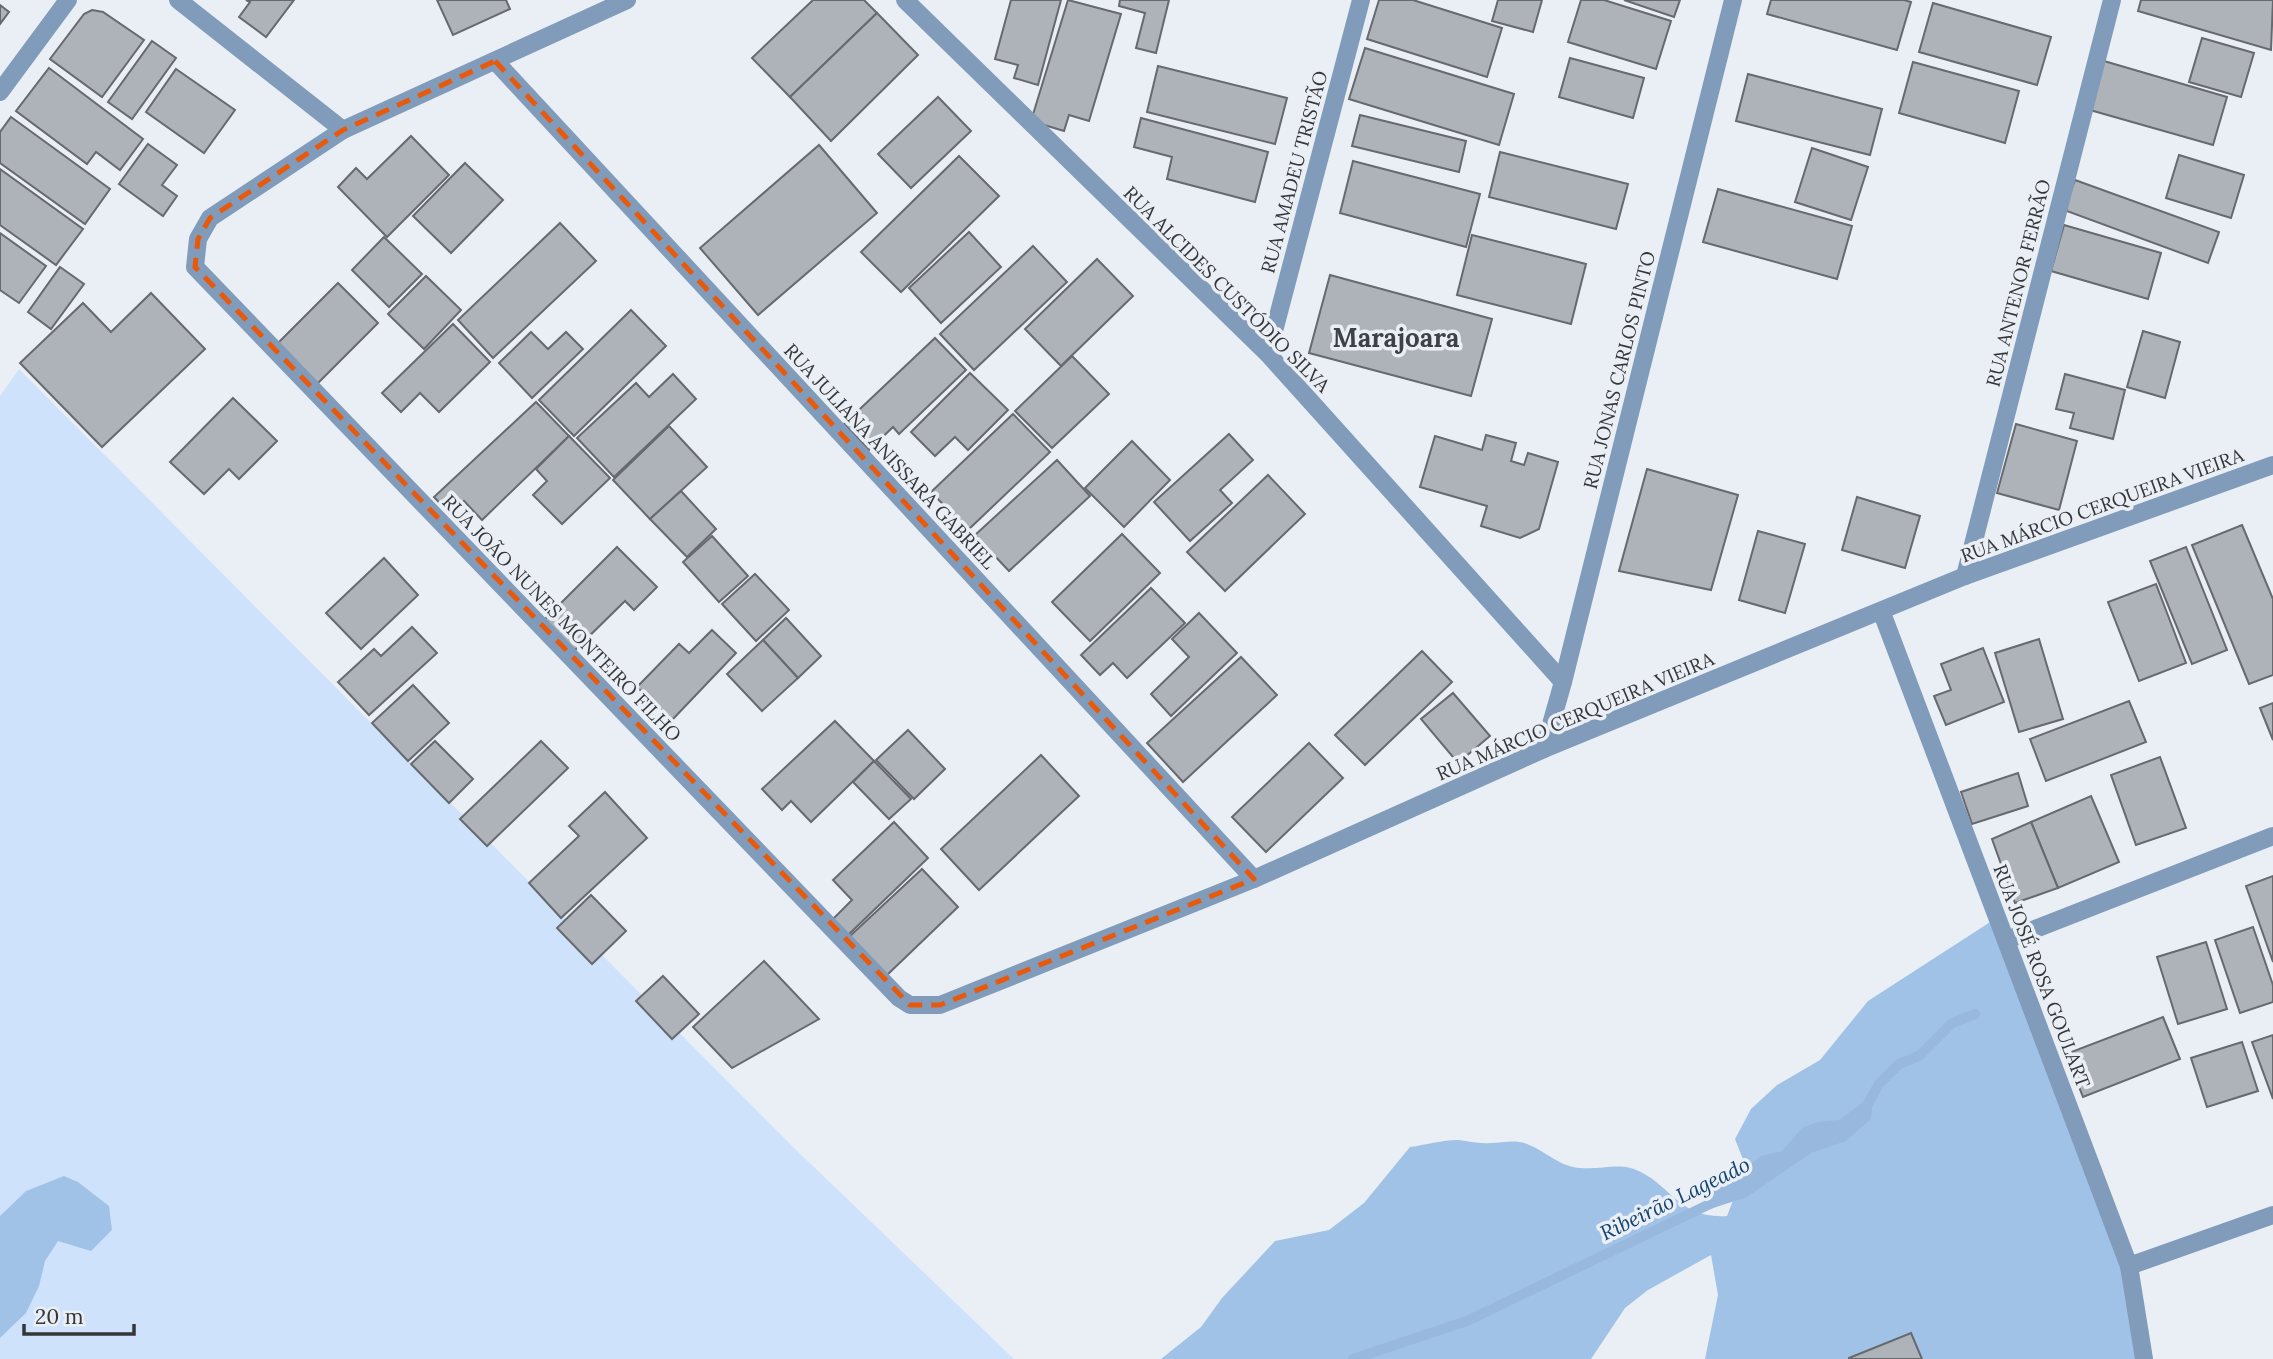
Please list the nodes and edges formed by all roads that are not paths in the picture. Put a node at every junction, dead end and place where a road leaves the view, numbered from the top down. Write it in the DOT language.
graph roads {
  1 [pos="68,0"];
  2 [pos="178,0"];
  3 [pos="627,0"];
  4 [pos="905,0"];
  5 [pos="1362,0"];
  6 [pos="1733,0"];
  7 [pos="2112,0"];
  8 [pos="495,61"];
  9 [pos="0,92"];
  10 [pos="344,130"];
  11 [pos="1268,354"];
  12 [pos="2273,465"];
  13 [pos="1965,576"];
  14 [pos="1882,612"];
  15 [pos="1563,682"];
  16 [pos="1544,748"];
  17 [pos="2273,835"];
  18 [pos="1254,879"];
  19 [pos="2007,940"];
  20 [pos="899,998"];
  21 [pos="2273,1216"];
  22 [pos="2129,1266"];
  23 [pos="2144,1359"];
  1 -- 9 [label="street"];
  2 -- 10 [label="street"];
  3 -- 8 [label="street"];
  4 -- 11 [label="street, RUA ALCIDES CUSTÓDIO SILVA"];
  5 -- 11 [label="street, RUA AMADEU TRISTÃO"];
  6 -- 15 [label="street, RUA JONAS CARLOS PINTO"];
  7 -- 13 [label="street, RUA ANTENOR FERRÃO"];
  8 -- 10 [label="street"];
  8 -- 18 [label="street, RUA JULIANA ANISSARA GABRIEL"];
  10 -- 20 [label="street, RUA JOÃO NUNES MONTEIRO FILHO"];
  11 -- 15 [label="street, RUA ALCIDES CUSTÓDIO SILVA"];
  12 -- 13 [label="street, RUA MÁRCIO CERQUEIRA VIEIRA"];
  13 -- 14 [label="street, RUA MÁRCIO CERQUEIRA VIEIRA"];
  14 -- 16 [label="street, RUA MÁRCIO CERQUEIRA VIEIRA"];
  14 -- 19 [label="street, RUA JOSÉ ROSA GOULART"];
  15 -- 16 [label="street, RUA JONAS CARLOS PINTO"];
  16 -- 18 [label="street, RUA MÁRCIO CERQUEIRA VIEIRA"];
  17 -- 19 [label="street"];
  18 -- 20 [label="street, RUA MÁRCIO CERQUEIRA VIEIRA"];
  19 -- 22 [label="street, RUA JOSÉ ROSA GOULART"];
  21 -- 22 [label="street"];
  22 -- 23 [label="street, RUA JOSÉ ROSA GOULART"];
}
